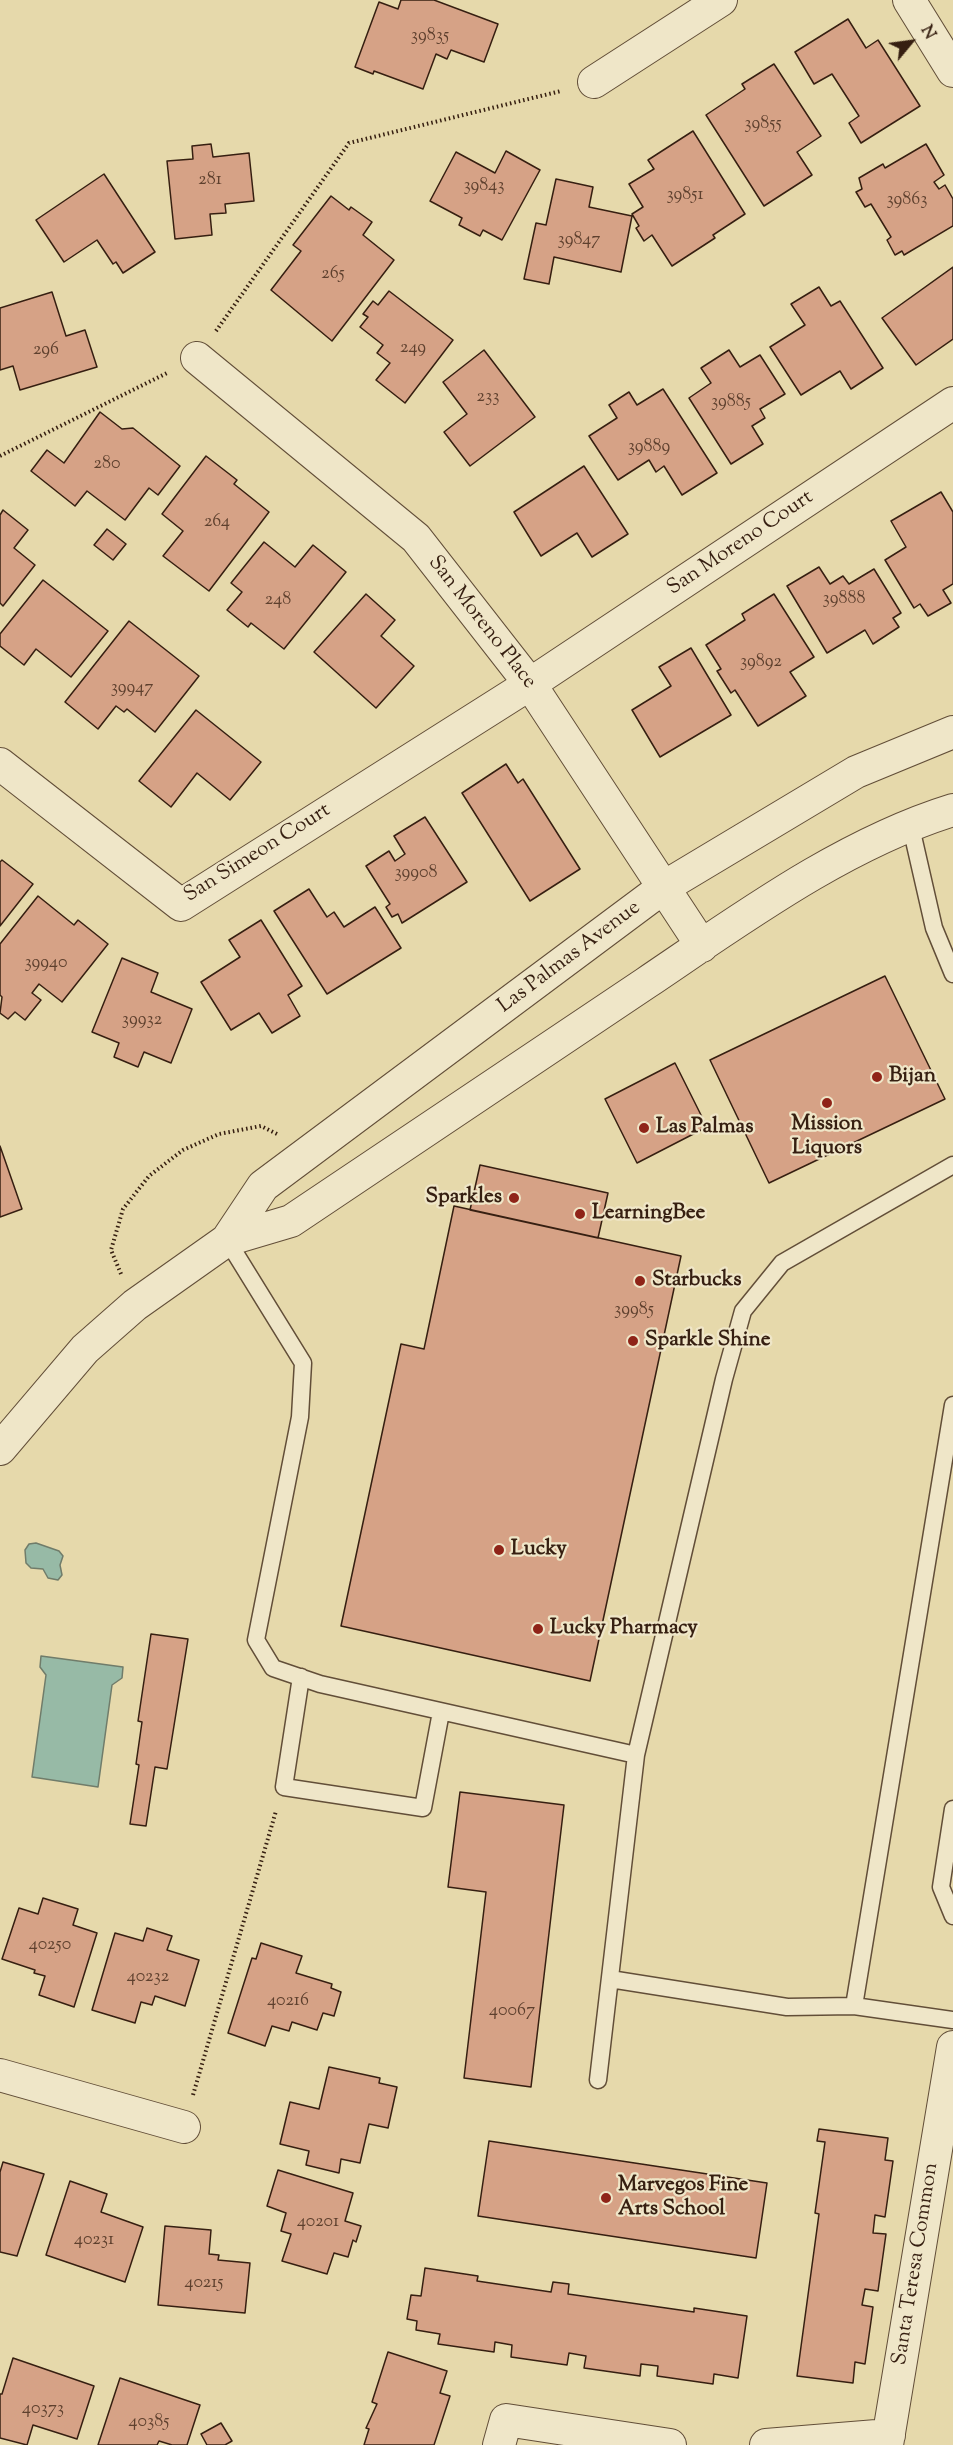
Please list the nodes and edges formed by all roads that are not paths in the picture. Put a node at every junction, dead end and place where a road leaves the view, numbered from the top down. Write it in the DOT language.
graph roads {
  1 [pos="721,0"];
  2 [pos="909,0"];
  3 [pos="953,71"];
  4 [pos="594,82"];
  5 [pos="197,358"];
  6 [pos="953,404"];
  7 [pos="530,684"];
  8 [pos="953,732"];
  9 [pos="0,764"];
  10 [pos="953,810"];
  11 [pos="910,823"];
  12 [pos="664,887"];
  13 [pos="702,946"];
  14 [pos="953,974"];
  15 [pos="953,1166"];
  16 [pos="227,1240"];
  17 [pos="953,1405"];
  18 [pos="0,1449"];
  19 [pos="301,1677"];
  20 [pos="441,1712"];
  21 [pos="636,1755"];
  22 [pos="953,1809"];
  23 [pos="953,1916"];
  24 [pos="610,1979"];
  25 [pos="854,2006"];
  26 [pos="953,2020"];
  27 [pos="953,2047"];
  28 [pos="0,2075"];
  29 [pos="598,2080"];
  30 [pos="184,2127"];
  31 [pos="888,2440"];
  32 [pos="499,2445"];
  33 [pos="670,2445"];
  34 [pos="766,2445"];
  1 -- 4 [label="street"];
  2 -- 3 [label="street"];
  5 -- 7 [label="street, San Moreno Place"];
  6 -- 7 [label="street, San Moreno Court"];
  7 -- 9 [label="street, San Simeon Court"];
  7 -- 12 [label="street, San Moreno Place"];
  8 -- 12 [label="street, Las Palmas Avenue"];
  10 -- 11 [label="street, Las Palmas Avenue"];
  11 -- 13 [label="street, Las Palmas Avenue"];
  11 -- 14 [label="lane"];
  12 -- 13 [label="street, San Moreno Place"];
  12 -- 16 [label="street, Las Palmas Avenue"];
  13 -- 16 [label="street, Las Palmas Avenue"];
  15 -- 21 [label="lane"];
  16 -- 18 [label="street, Las Palmas Avenue"];
  16 -- 19 [label="lane"];
  17 -- 25 [label="lane"];
  19 -- 20 [label="lane"];
  19 -- 20 [label="lane"];
  20 -- 21 [label="lane"];
  21 -- 24 [label="lane"];
  22 -- 23 [label="lane"];
  24 -- 25 [label="lane"];
  24 -- 29 [label="lane"];
  25 -- 26 [label="lane"];
  27 -- 31 [label="street, Santa Teresa Common"];
  28 -- 30 [label="street"];
  31 -- 34 [label="street"];
  32 -- 33 [label="street"];
}
